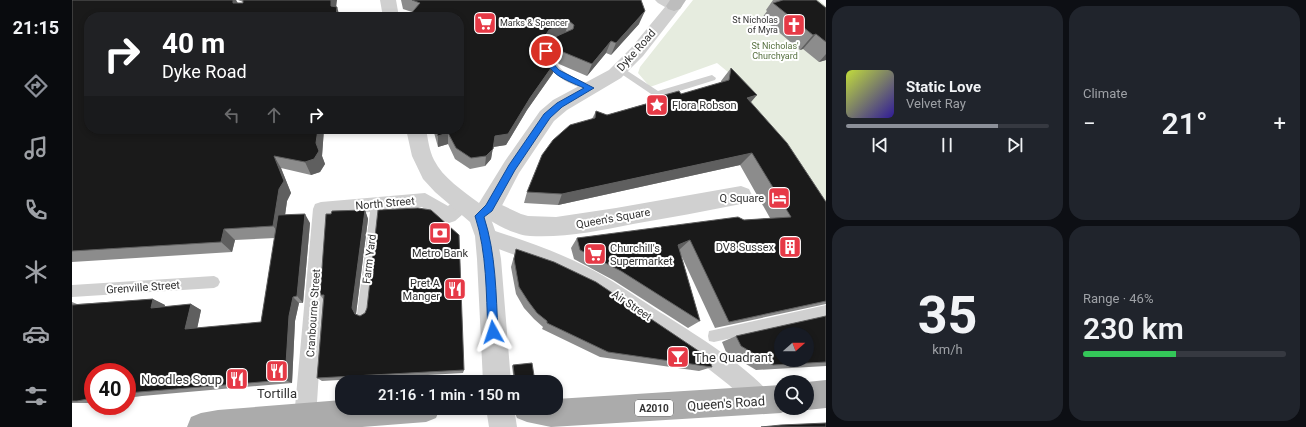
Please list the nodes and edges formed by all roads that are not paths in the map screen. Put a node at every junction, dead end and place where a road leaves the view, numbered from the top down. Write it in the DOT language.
graph roads {
  1 [pos="388,0"];
  2 [pos="672,2"];
  3 [pos="390,12"];
  4 [pos="566,38"];
  5 [pos="620,69"];
  6 [pos="712,78"];
  7 [pos="591,88"];
  8 [pos="417,134"];
  9 [pos="741,195"];
  10 [pos="376,204"];
  11 [pos="321,209"];
  12 [pos="480,216"];
  13 [pos="214,282"];
  14 [pos="72,291"];
  15 [pos="826,311"];
  16 [pos="363,314"];
  17 [pos="714,336"];
  18 [pos="496,375"];
  19 [pos="826,394"];
  20 [pos="814,395"];
  21 [pos="772,400"];
  22 [pos="563,412"];
  23 [pos="341,415"];
  24 [pos="501,415"];
  25 [pos="305,418"];
  26 [pos="212,426"];
  27 [pos="503,427"];
  1 -- 3 [label="street"];
  2 -- 5 [label="street, Dyke Road"];
  4 -- 7 [label="lane"];
  5 -- 6 [label="lane"];
  5 -- 7 [label="street, Dyke Road"];
  7 -- 12 [label="street, Dyke Road"];
  8 -- 12 [label="street, Queen's Square"];
  9 -- 12 [label="street, Queen's Square"];
  10 -- 11 [label="street, North Street"];
  10 -- 12 [label="street, North Street"];
  10 -- 16 [label="lane, Farm Yard"];
  11 -- 25 [label="street, Cranbourne Street"];
  12 -- 18 [label="street"];
  12 -- 21 [label="street, Air Street"];
  13 -- 14 [label="lane, Grenville Street"];
  15 -- 17 [label="lane"];
  19 -- 20 [label="main road"];
  21 -- 22 [label="main road, Queen's Road / A2010"];
  23 -- 25 [label="main road"];
  24 -- 27 [label="street"];
  25 -- 26 [label="main road"];
}
